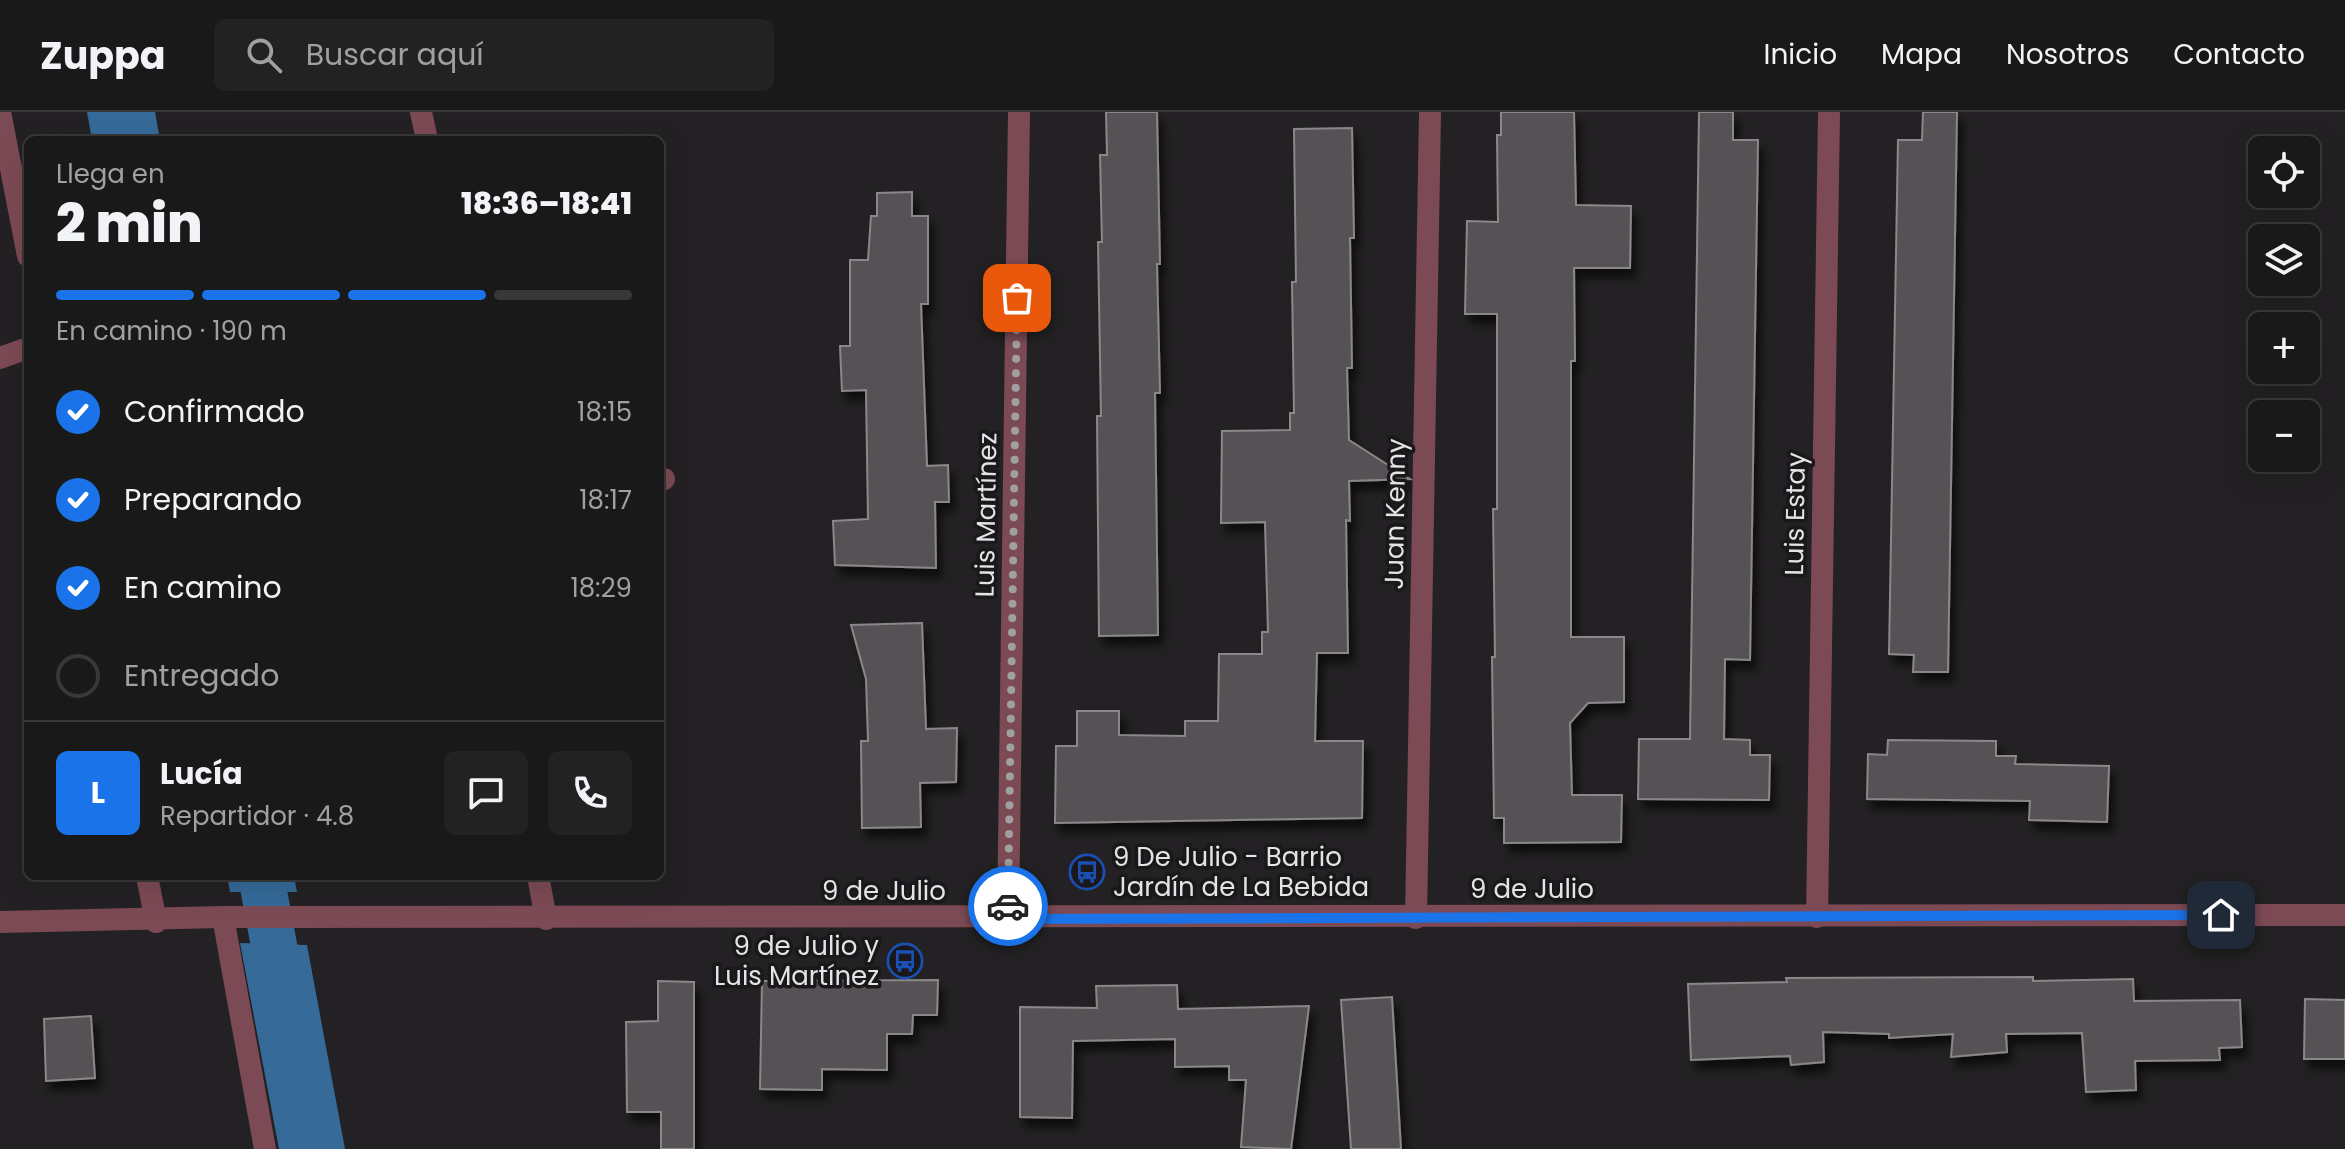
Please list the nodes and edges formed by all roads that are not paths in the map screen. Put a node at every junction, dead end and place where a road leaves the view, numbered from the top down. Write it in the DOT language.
graph roads {
  1 [pos="0,112"];
  2 [pos="421,112"];
  3 [pos="1019,112"];
  4 [pos="1430,112"];
  5 [pos="1829,112"];
  6 [pos="426,136"];
  7 [pos="24,235"];
  8 [pos="24,349"];
  9 [pos="0,358"];
  10 [pos="148,880"];
  11 [pos="539,880"];
  12 [pos="2345,915"];
  13 [pos="1817,917"];
  14 [pos="229,918"];
  15 [pos="1416,918"];
  16 [pos="546,919"];
  17 [pos="1008,919"];
  18 [pos="0,922"];
  19 [pos="156,922"];
  20 [pos="265,1149"];
  1 -- 7 [label="street"];
  2 -- 6 [label="street"];
  3 -- 17 [label="street, Luis Martínez"];
  4 -- 15 [label="street, Juan Kenny"];
  5 -- 13 [label="street, Luis Estay"];
  8 -- 9 [label="street"];
  10 -- 19 [label="street"];
  11 -- 16 [label="street"];
  12 -- 13 [label="street, 9 de Julio"];
  13 -- 15 [label="street, 9 de Julio"];
  14 -- 16 [label="street, 9 de Julio"];
  14 -- 19 [label="street, 9 de Julio"];
  14 -- 20 [label="street"];
  15 -- 17 [label="street, 9 de Julio"];
  16 -- 17 [label="street, 9 de Julio"];
  18 -- 19 [label="street, 9 de Julio"];
}
